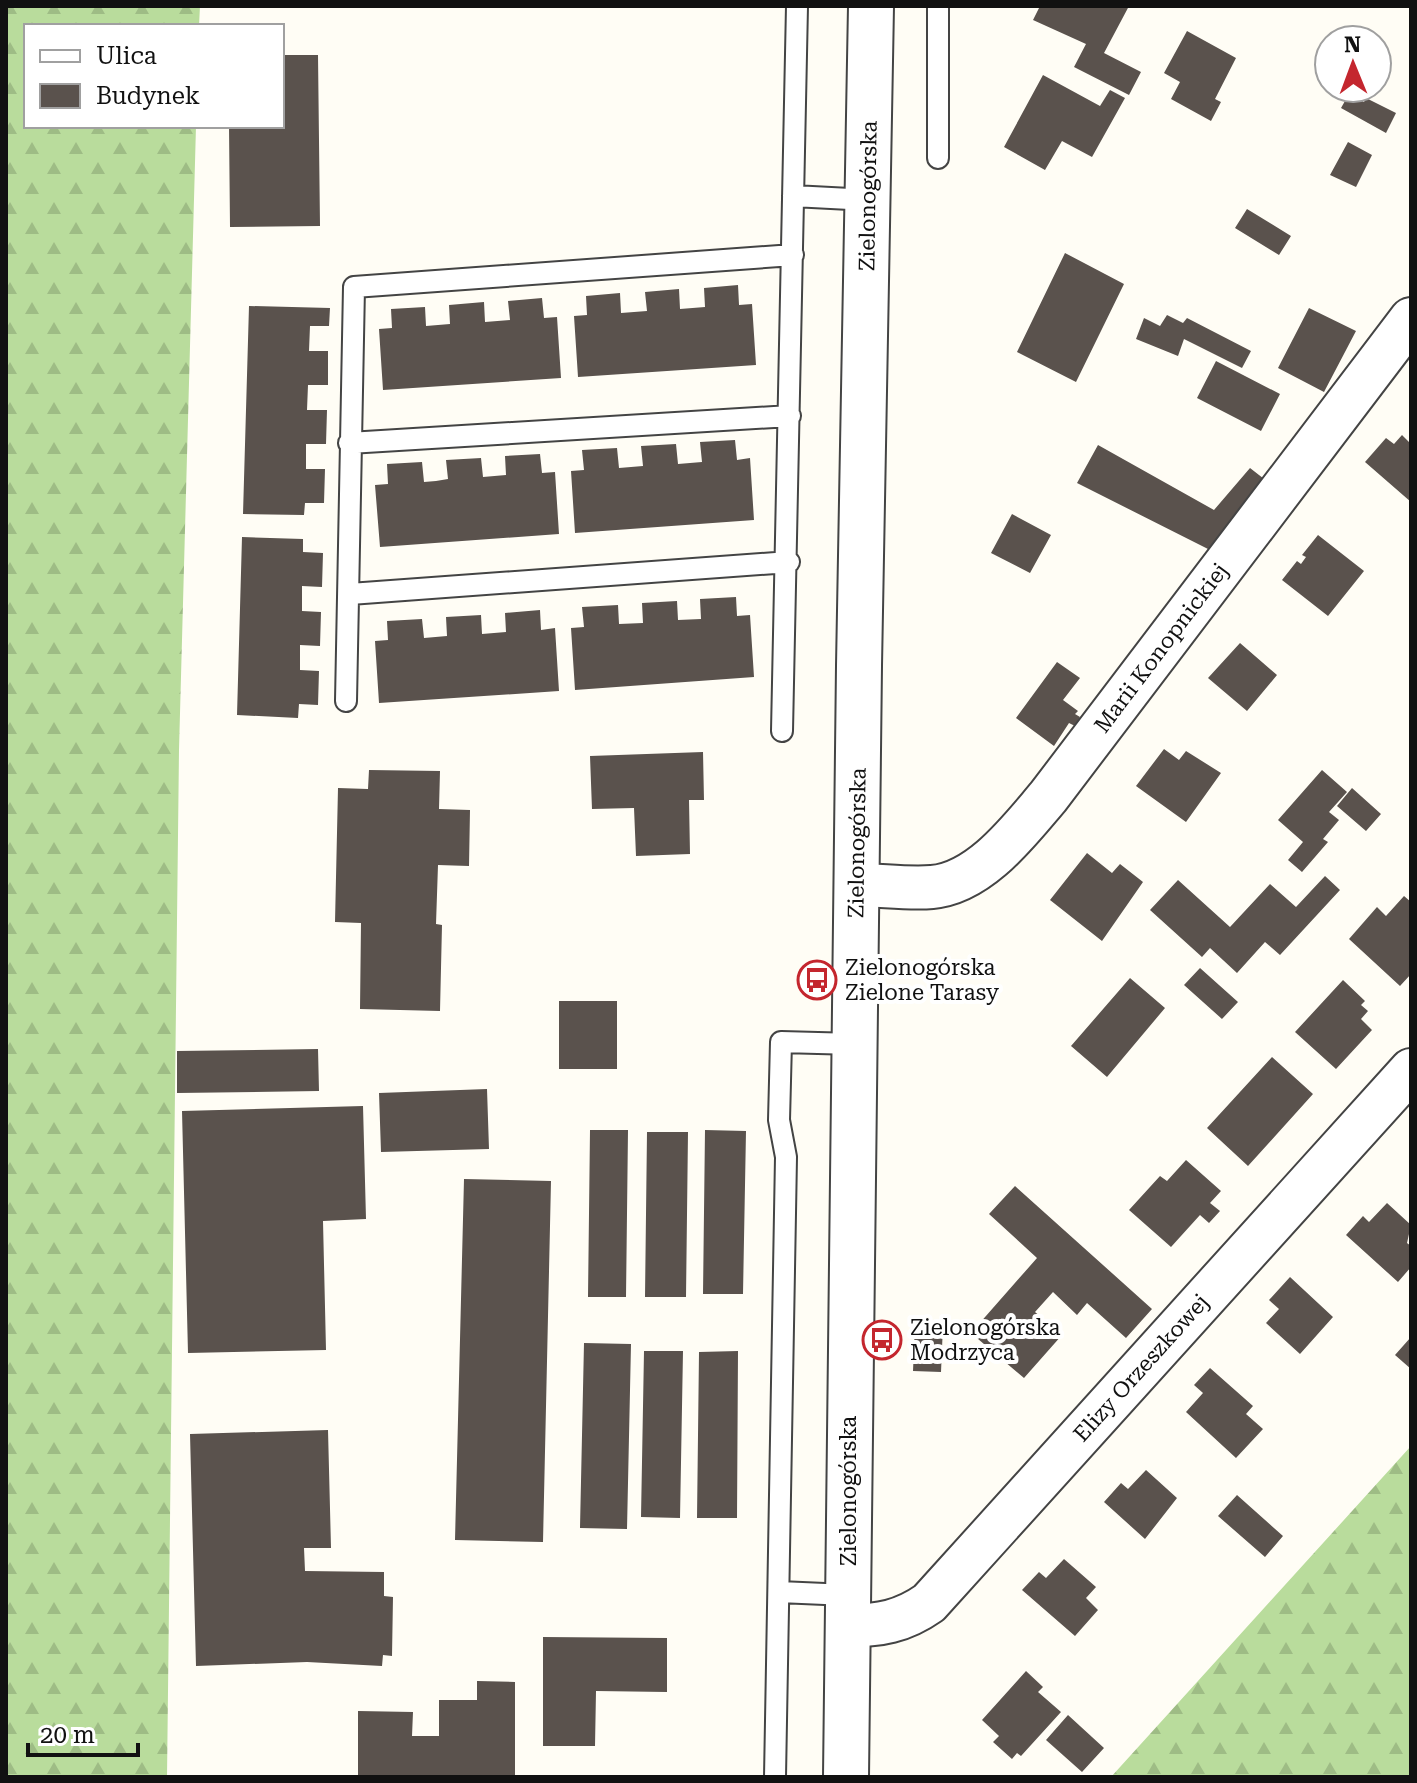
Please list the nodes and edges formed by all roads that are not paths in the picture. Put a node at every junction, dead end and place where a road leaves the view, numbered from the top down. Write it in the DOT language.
graph roads {
  1 [pos="797,6"];
  2 [pos="871,6"];
  3 [pos="938,6"];
  4 [pos="938,158"];
  5 [pos="793,196"];
  6 [pos="869,200"];
  7 [pos="793,255"];
  8 [pos="1411,319"];
  9 [pos="790,416"];
  10 [pos="349,443"];
  11 [pos="789,562"];
  12 [pos="350,594"];
  13 [pos="346,701"];
  14 [pos="782,731"];
  15 [pos="857,885"];
  16 [pos="855,1044"];
  17 [pos="1411,1070"];
  18 [pos="779,1592"];
  19 [pos="848,1610"];
  20 [pos="775,1777"];
  21 [pos="846,1777"];
  1 -- 5 [label="lane"];
  2 -- 6 [label="street, Zielonogórska"];
  3 -- 4 [label="lane"];
  5 -- 6 [label="lane"];
  5 -- 7 [label="lane"];
  6 -- 15 [label="street, Zielonogórska"];
  7 -- 9 [label="lane"];
  7 -- 10 [label="lane"];
  8 -- 15 [label="street, Marii Konopnickiej"];
  9 -- 10 [label="lane"];
  9 -- 11 [label="lane"];
  10 -- 12 [label="lane"];
  11 -- 12 [label="lane"];
  11 -- 14 [label="lane"];
  12 -- 13 [label="lane"];
  15 -- 16 [label="street, Zielonogórska"];
  16 -- 18 [label="lane"];
  16 -- 19 [label="street, Zielonogórska"];
  17 -- 19 [label="street, Elizy Orzeszkowej"];
  18 -- 19 [label="lane"];
  18 -- 20 [label="lane"];
  19 -- 21 [label="street, Zielonogórska"];
}
